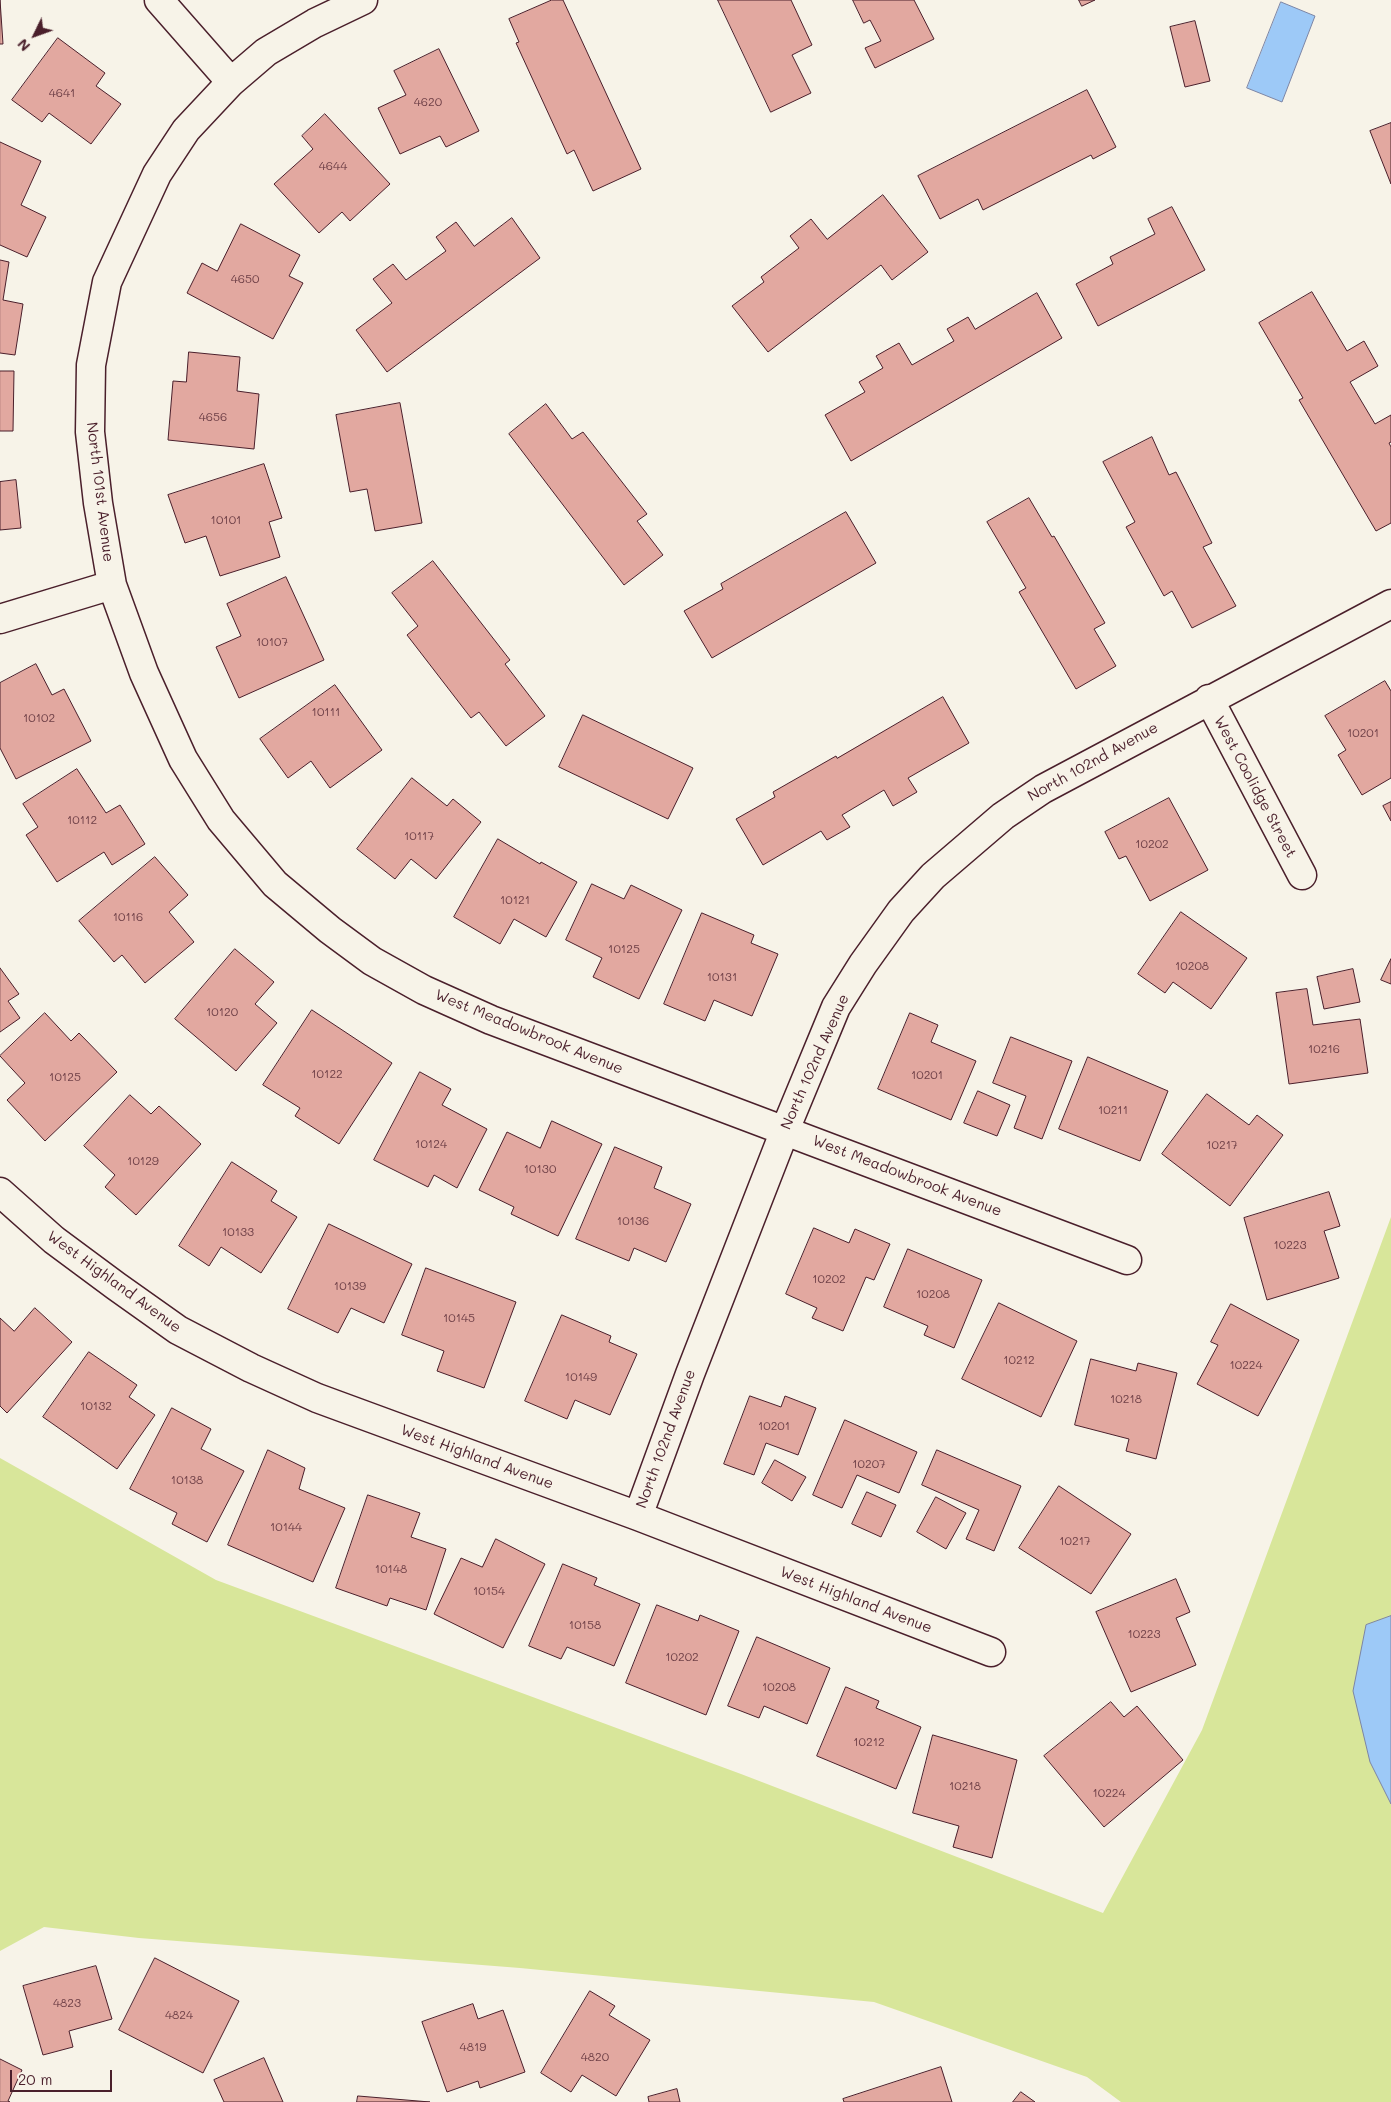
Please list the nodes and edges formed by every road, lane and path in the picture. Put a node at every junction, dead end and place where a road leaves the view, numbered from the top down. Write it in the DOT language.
graph roads {
  1 [pos="159,0"];
  2 [pos="363,0"];
  3 [pos="231,82"];
  4 [pos="112,584"];
  5 [pos="1391,604"];
  6 [pos="0,619"];
  7 [pos="1208,699"];
  8 [pos="1302,875"];
  9 [pos="784,1130"];
  10 [pos="0,1192"];
  11 [pos="1127,1260"];
  12 [pos="638,1516"];
  13 [pos="991,1652"];
  1 -- 3 [label="street"];
  2 -- 3 [label="street, North 101st Avenue"];
  3 -- 4 [label="street, North 101st Avenue"];
  4 -- 6 [label="street"];
  4 -- 9 [label="street, West Meadowbrook Avenue"];
  5 -- 7 [label="street, North 102nd Avenue"];
  7 -- 8 [label="street, West Coolidge Street"];
  7 -- 9 [label="street, North 102nd Avenue"];
  9 -- 11 [label="street, West Meadowbrook Avenue"];
  9 -- 12 [label="street, North 102nd Avenue"];
  10 -- 12 [label="street, West Highland Avenue"];
  12 -- 13 [label="street, West Highland Avenue"];
}
